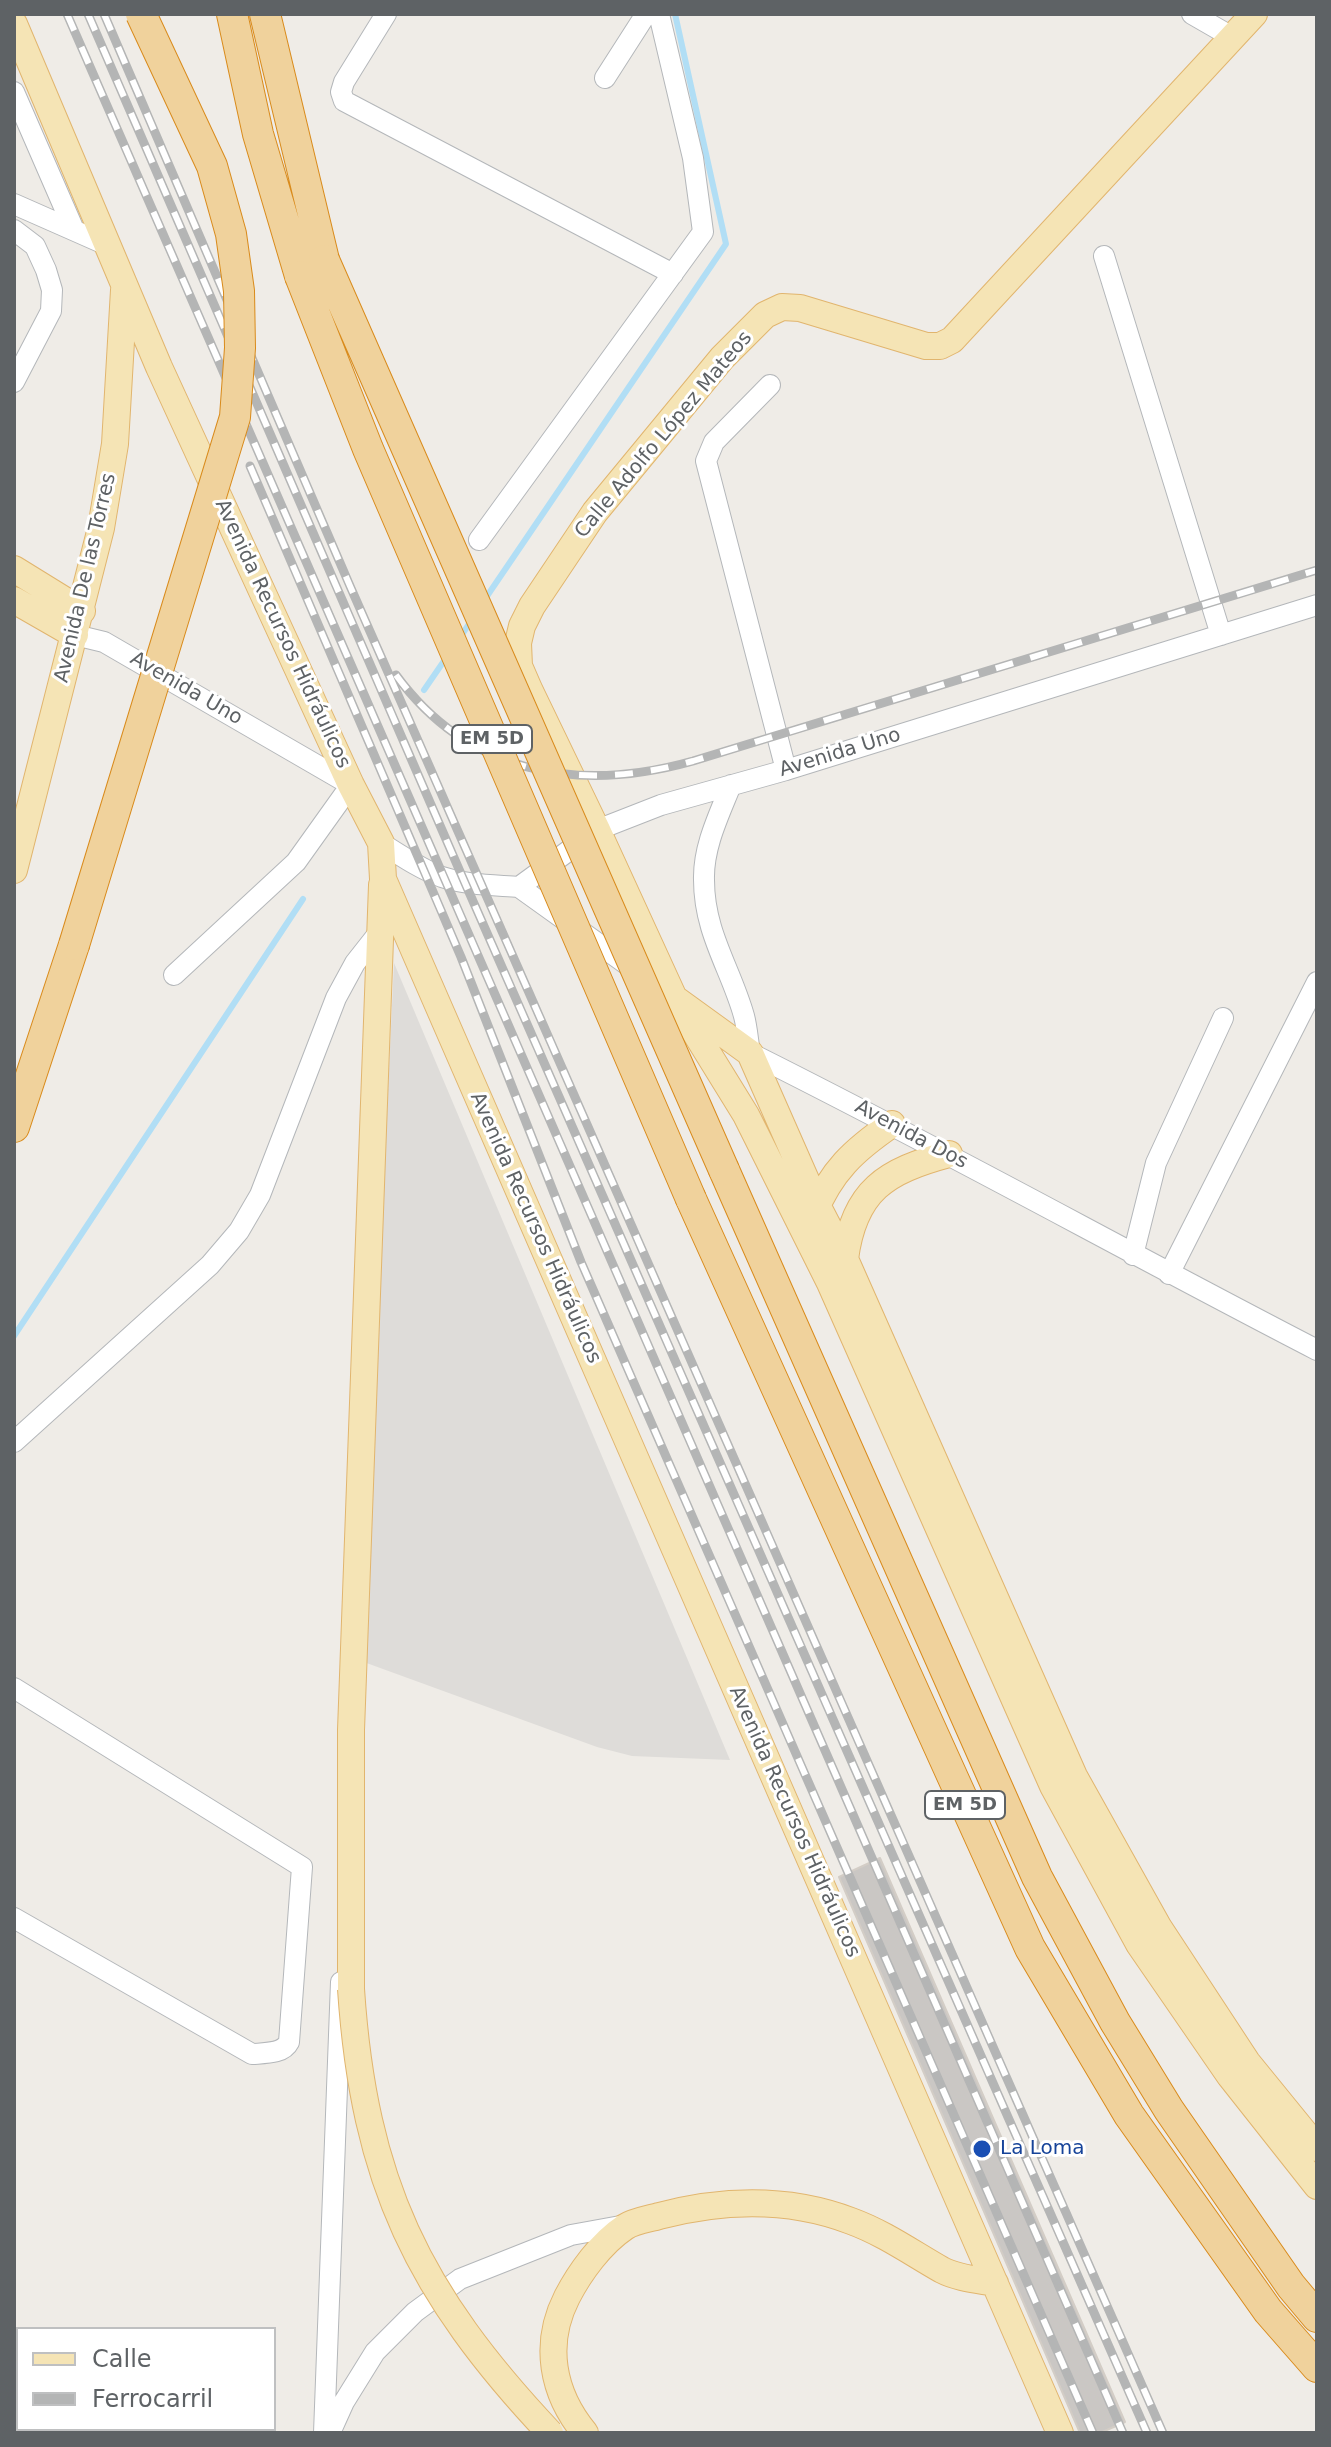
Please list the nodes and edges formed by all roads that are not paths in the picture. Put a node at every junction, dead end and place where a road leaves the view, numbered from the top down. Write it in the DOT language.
graph roads {
  1 [pos="141,14"];
  2 [pos="232,14"];
  3 [pos="265,14"];
  4 [pos="386,14"];
  5 [pos="646,14"];
  6 [pos="659,14"];
  7 [pos="1192,14"];
  8 [pos="1254,14"];
  9 [pos="14,24"];
  10 [pos="1232,37"];
  11 [pos="605,78"];
  12 [pos="14,92"];
  13 [pos="14,204"];
  14 [pos="14,230"];
  15 [pos="74,230"];
  16 [pos="107,245"];
  17 [pos="1104,256"];
  18 [pos="312,268"];
  19 [pos="673,274"];
  20 [pos="124,281"];
  21 [pos="14,382"];
  22 [pos="770,385"];
  23 [pos="479,540"];
  24 [pos="14,569"];
  25 [pos="14,600"];
  26 [pos="1317,605"];
  27 [pos="78,623"];
  28 [pos="1221,635"];
  29 [pos="786,770"];
  30 [pos="351,785"];
  31 [pos="731,785"];
  32 [pos="597,830"];
  33 [pos="381,843"];
  34 [pos="14,870"];
  35 [pos="383,879"];
  36 [pos="519,887"];
  37 [pos="381,930"];
  38 [pos="174,975"];
  39 [pos="1317,982"];
  40 [pos="674,998"];
  41 [pos="1223,1018"];
  42 [pos="750,1053"];
  43 [pos="892,1124"];
  44 [pos="14,1127"];
  45 [pos="949,1154"];
  46 [pos="817,1205"];
  47 [pos="805,1233"];
  48 [pos="1133,1255"];
  49 [pos="845,1259"];
  50 [pos="1169,1274"];
  51 [pos="1317,1350"];
  52 [pos="14,1442"];
  53 [pos="14,1688"];
  54 [pos="351,1730"];
  55 [pos="14,1918"];
  56 [pos="1317,2148"];
  57 [pos="1317,2186"];
  58 [pos="626,2225"];
  59 [pos="995,2283"];
  60 [pos="1317,2317"];
  61 [pos="1317,2367"];
  62 [pos="324,2433"];
  63 [pos="330,2433"];
  64 [pos="550,2433"];
  65 [pos="585,2433"];
  66 [pos="1060,2433"];
  1 -- 44 [label="highway, bridge"];
  2 -- 18 [label="highway, EM 5D"];
  3 -- 18 [label="highway, EM 5D"];
  4 -- 19 [label="street"];
  5 -- 11 [label="street"];
  6 -- 19 [label="street"];
  7 -- 10 [label="street"];
  8 -- 10 [label="main road, Calle Adolfo López Mateos"];
  9 -- 16 [label="main road, Avenida Recursos Hidráulicos"];
  10 -- 32 [label="main road, Calle Adolfo López Mateos"];
  12 -- 15 [label="street"];
  13 -- 15 [label="street"];
  14 -- 21 [label="street"];
  15 -- 16 [label="street"];
  16 -- 20 [label="main road, Avenida Recursos Hidráulicos"];
  17 -- 28 [label="street"];
  18 -- 60 [label="highway, EM 5D, bridge"];
  18 -- 61 [label="highway, EM 5D, bridge"];
  19 -- 23 [label="street"];
  20 -- 27 [label="main road, Avenida De las Torres"];
  20 -- 30 [label="main road, Avenida Recursos Hidráulicos"];
  22 -- 29 [label="street"];
  24 -- 27 [label="main road"];
  25 -- 27 [label="main road"];
  26 -- 28 [label="street, Avenida Uno"];
  27 -- 30 [label="street, Avenida Uno"];
  27 -- 34 [label="main road, Avenida De las Torres"];
  28 -- 29 [label="street, Avenida Uno"];
  29 -- 31 [label="street, Avenida Uno"];
  30 -- 33 [label="main road, Avenida Recursos Hidráulicos"];
  30 -- 38 [label="street"];
  31 -- 32 [label="street, Avenida Uno"];
  31 -- 42 [label="street"];
  32 -- 36 [label="street, Avenida Uno"];
  32 -- 40 [label="main road, Avenida Dos"];
  33 -- 35 [label="main road, Avenida Recursos Hidráulicos"];
  33 -- 36 [label="street"];
  35 -- 37 [label="main road"];
  35 -- 59 [label="main road, Avenida Recursos Hidráulicos"];
  36 -- 40 [label="street"];
  37 -- 52 [label="street"];
  37 -- 54 [label="main road"];
  39 -- 50 [label="street"];
  40 -- 42 [label="main road, Avenida Dos"];
  40 -- 47 [label="main road"];
  41 -- 48 [label="street"];
  42 -- 43 [label="street, Avenida Dos"];
  42 -- 46 [label="main road"];
  43 -- 45 [label="street, Avenida Dos"];
  43 -- 46 [label="main road"];
  45 -- 48 [label="street, Avenida Dos"];
  45 -- 49 [label="main road"];
  46 -- 47 [label="main road"];
  46 -- 49 [label="main road"];
  47 -- 57 [label="main road"];
  48 -- 50 [label="street, Avenida Dos"];
  49 -- 56 [label="main road"];
  50 -- 51 [label="street, Avenida Dos"];
  53 -- 55 [label="street"];
  54 -- 62 [label="street"];
  54 -- 64 [label="main road, bridge"];
  58 -- 59 [label="main road"];
  58 -- 63 [label="street"];
  58 -- 65 [label="main road"];
  59 -- 66 [label="main road, Avenida Recursos Hidráulicos"];
}
